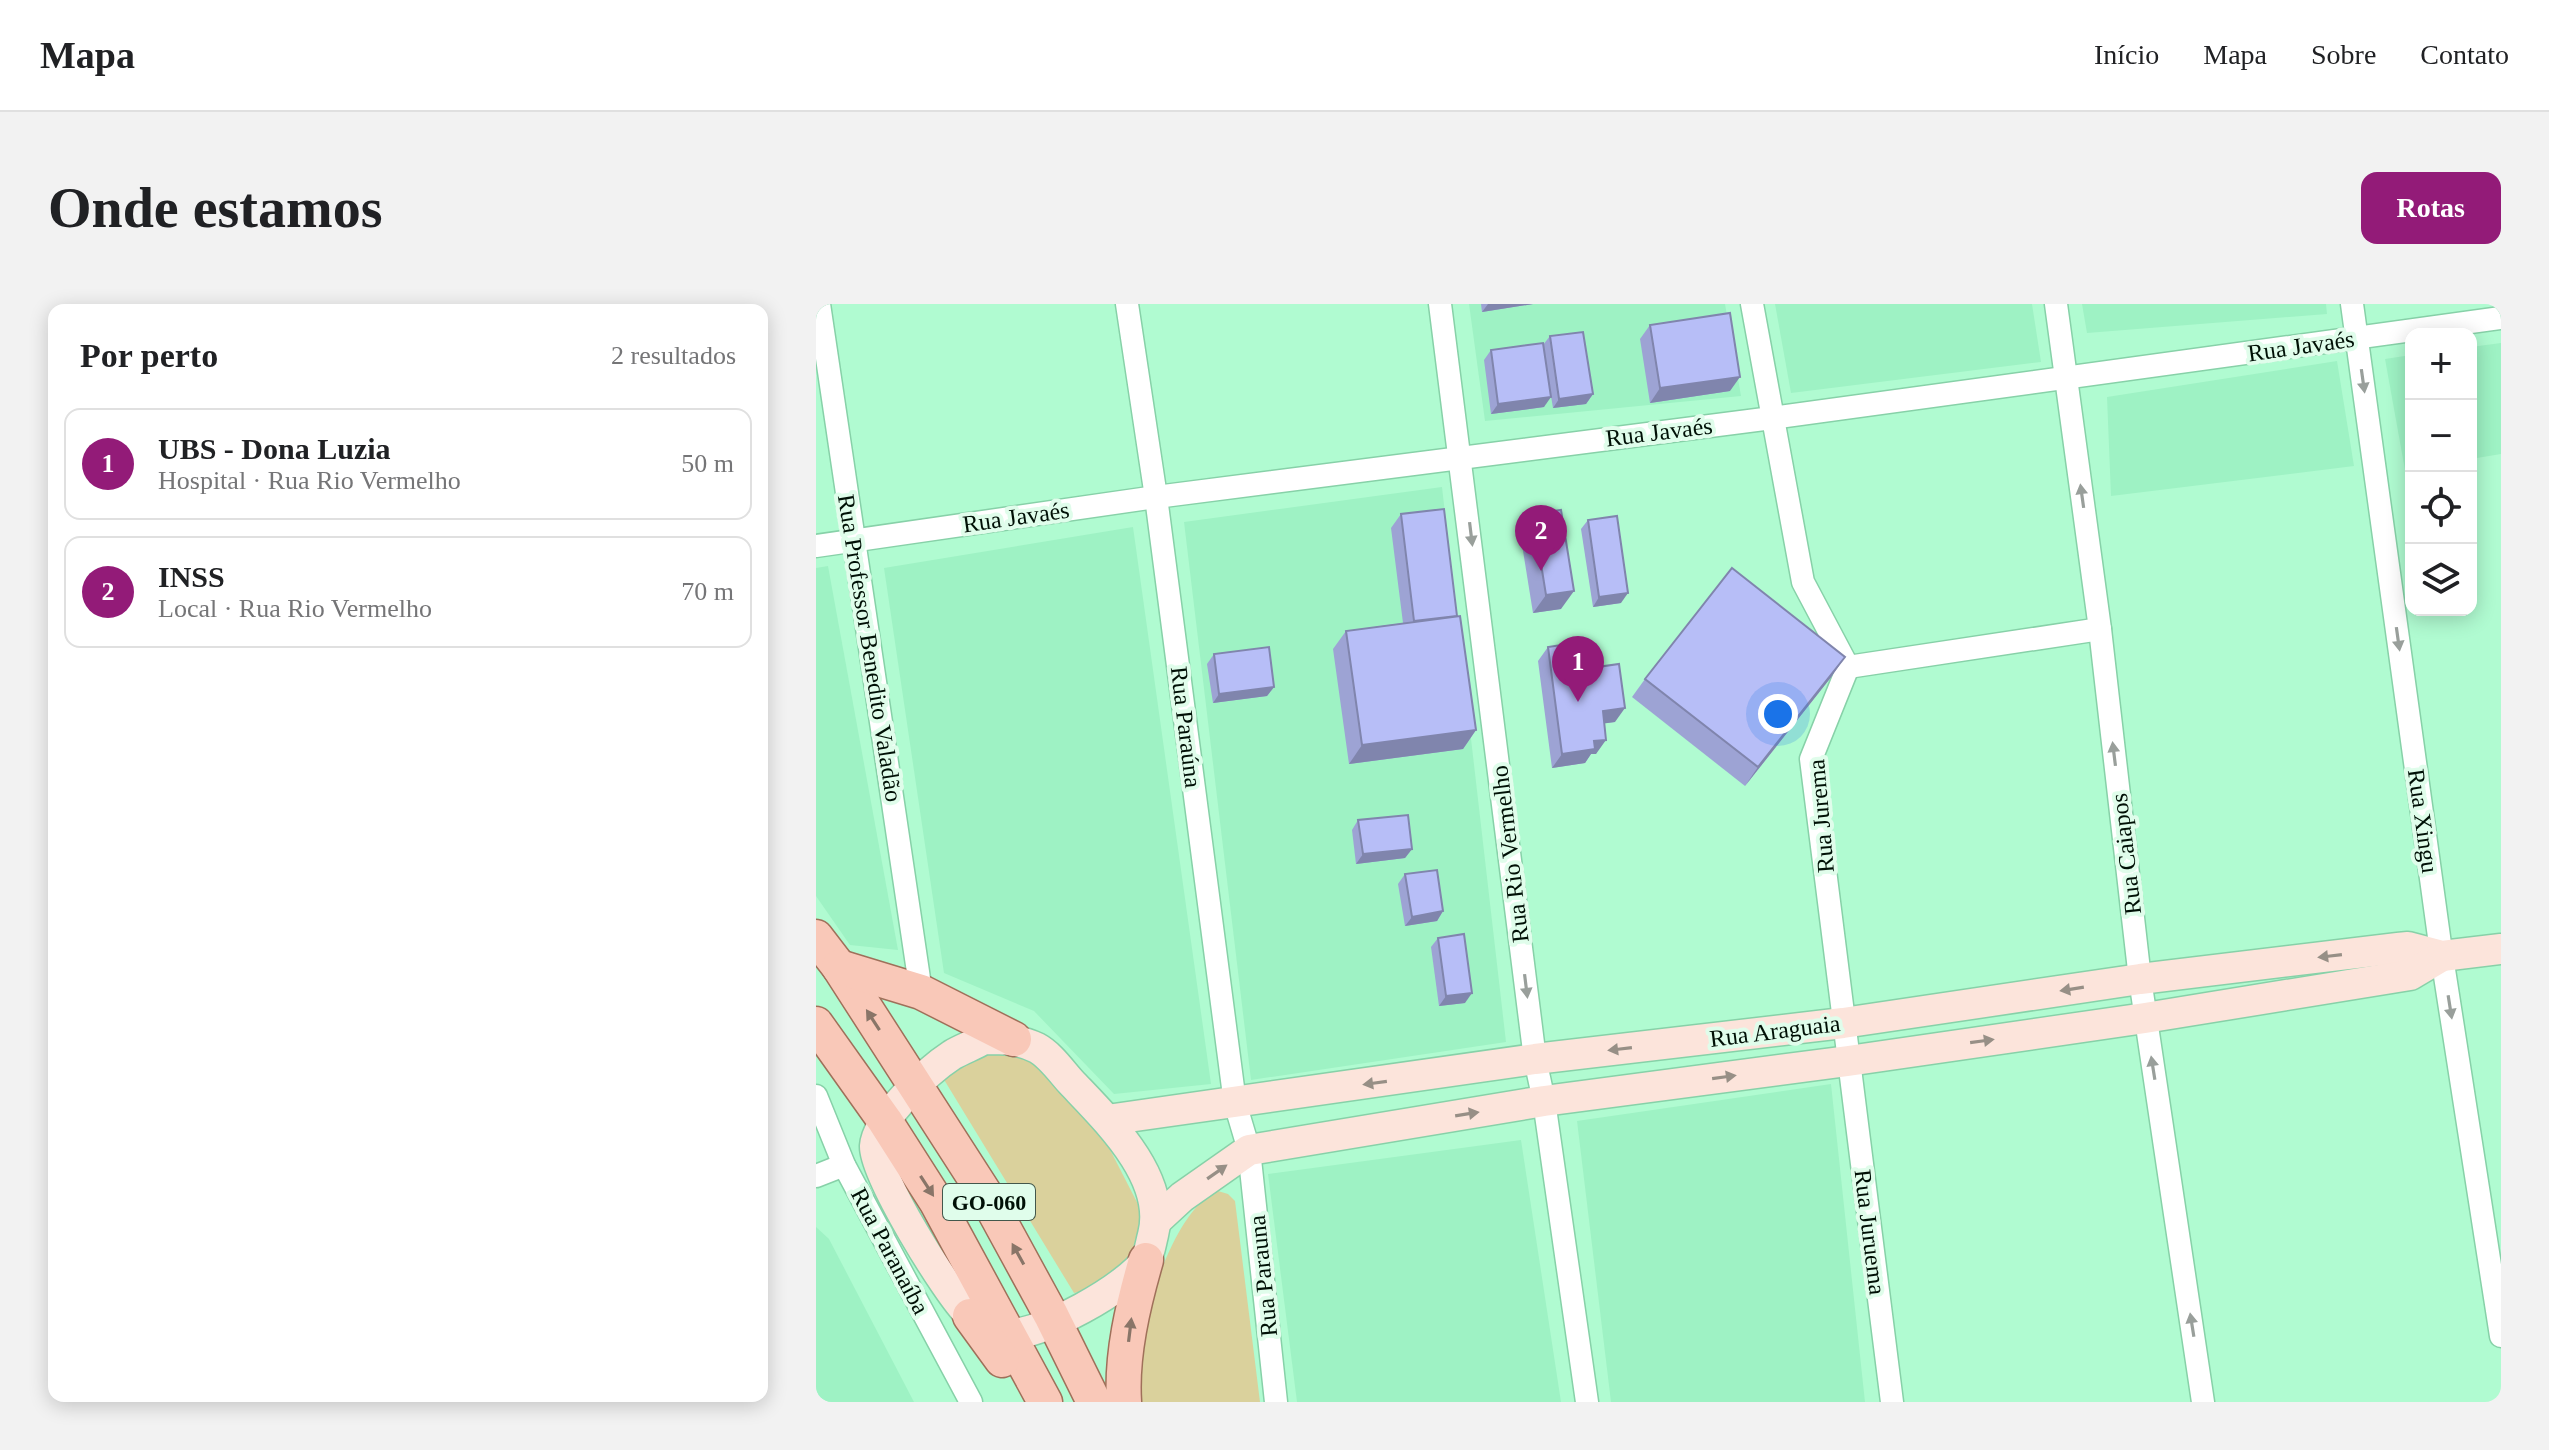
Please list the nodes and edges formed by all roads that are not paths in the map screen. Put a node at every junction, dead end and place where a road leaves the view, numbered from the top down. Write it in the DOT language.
graph roads {
  1 [pos="819,304"];
  2 [pos="1127,304"];
  3 [pos="1440,304"];
  4 [pos="1752,304"];
  5 [pos="2056,304"];
  6 [pos="2352,304"];
  7 [pos="2501,318"];
  8 [pos="2357,338"];
  9 [pos="2066,378"];
  10 [pos="1772,418"];
  11 [pos="1461,456"];
  12 [pos="1156,497"];
  13 [pos="854,541"];
  14 [pos="816,546"];
  15 [pos="2100,629"];
  16 [pos="1848,667"];
  17 [pos="816,937"];
  18 [pos="2501,949"];
  19 [pos="2442,956"];
  20 [pos="839,967"];
  21 [pos="2140,979"];
  22 [pos="921,992"];
  23 [pos="2145,1018"];
  24 [pos="1843,1023"];
  25 [pos="820,1029"];
  26 [pos="1014,1039"];
  27 [pos="1535,1059"];
  28 [pos="1848,1061"];
  29 [pos="915,1086"];
  30 [pos="816,1096"];
  31 [pos="1544,1101"];
  32 [pos="1235,1103"];
  33 [pos="1107,1120"];
  34 [pos="880,1134"];
  35 [pos="1249,1150"];
  36 [pos="844,1165"];
  37 [pos="816,1176"];
  38 [pos="1156,1221"];
  39 [pos="1146,1260"];
  40 [pos="970,1316"];
  41 [pos="1055,1323"];
  42 [pos="1008,1334"];
  43 [pos="2501,1336"];
  44 [pos="971,1402"];
  45 [pos="1034,1402"];
  46 [pos="1045,1402"];
  47 [pos="1094,1402"];
  48 [pos="1124,1402"];
  49 [pos="1276,1402"];
  50 [pos="1587,1402"];
  51 [pos="1892,1402"];
  52 [pos="2203,1402"];
  1 -- 13 [label="street, Rua Professor Benedito Valadão"];
  2 -- 12 [label="street, Rua Paraúna"];
  3 -- 11 [label="street, Rua Rio Vermelho"];
  4 -- 10 [label="street"];
  5 -- 9 [label="street, Rua Caiapos"];
  6 -- 8 [label="street, Rua Xingu"];
  7 -- 8 [label="street, Rua Javaés"];
  8 -- 9 [label="street, Rua Javaés"];
  8 -- 19 [label="street, Rua Xingu, one-way"];
  9 -- 10 [label="street, Rua Javaés"];
  15 -- 9 [label="street, Rua Caiapos, one-way"];
  10 -- 11 [label="street, Rua Javaés"];
  10 -- 16 [label="street"];
  11 -- 12 [label="street, Rua Javaés"];
  11 -- 27 [label="street, Rua Rio Vermelho, one-way"];
  12 -- 13 [label="street, Rua Javaés"];
  12 -- 32 [label="street, Rua Paraúna"];
  13 -- 14 [label="street, Rua Javaés"];
  13 -- 22 [label="street, Rua Professor Benedito Valadão"];
  15 -- 16 [label="street"];
  21 -- 15 [label="street, Rua Caiapos, one-way"];
  16 -- 24 [label="street, Rua Jurema"];
  17 -- 20 [label="main road, GO-060"];
  18 -- 19 [label="main road, Rua Araguaia"];
  19 -- 21 [label="main road, Rua Araguaia, one-way"];
  19 -- 23 [label="main road, Rua Araguaia"];
  19 -- 43 [label="street, Rua Xingu, one-way"];
  20 -- 22 [label="main road"];
  29 -- 20 [label="main road, GO-060, one-way"];
  21 -- 23 [label="street, Rua Caiapos"];
  21 -- 24 [label="main road, Rua Araguaia, one-way"];
  22 -- 26 [label="main road"];
  28 -- 23 [label="main road, Rua Araguaia, one-way"];
  52 -- 23 [label="street, Rua Caiapos, one-way"];
  24 -- 27 [label="main road, Rua Araguaia, one-way"];
  24 -- 28 [label="street, Rua Jurema"];
  25 -- 34 [label="main road"];
  26 -- 29 [label="main road"];
  26 -- 33 [label="main road"];
  27 -- 31 [label="street, Rua Rio Vermelho"];
  27 -- 32 [label="main road, Rua Araguaia, one-way"];
  31 -- 28 [label="main road, Rua Araguaia, one-way"];
  28 -- 51 [label="street, Rua Juruema"];
  29 -- 34 [label="main road"];
  41 -- 29 [label="main road, GO-060, one-way"];
  30 -- 36 [label="street, Rua Paranaíba"];
  35 -- 31 [label="main road, Rua Araguaia, one-way"];
  31 -- 50 [label="street, Rua Rio Vermelho"];
  32 -- 33 [label="main road, Rua Araguaia"];
  32 -- 35 [label="street, Rua Paraúna"];
  33 -- 38 [label="main road"];
  34 -- 40 [label="main road"];
  34 -- 42 [label="main road, GO-060, one-way"];
  38 -- 35 [label="main road, Rua Araguaia, one-way"];
  35 -- 49 [label="street, Rua Parauna"];
  36 -- 37 [label="street"];
  36 -- 44 [label="street, Rua Paranaíba"];
  38 -- 39 [label="main road"];
  39 -- 41 [label="main road"];
  48 -- 39 [label="main road, one-way"];
  40 -- 42 [label="main road"];
  40 -- 45 [label="main road"];
  41 -- 42 [label="main road"];
  41 -- 47 [label="main road, GO-060"];
  42 -- 46 [label="main road, GO-060"];
}
